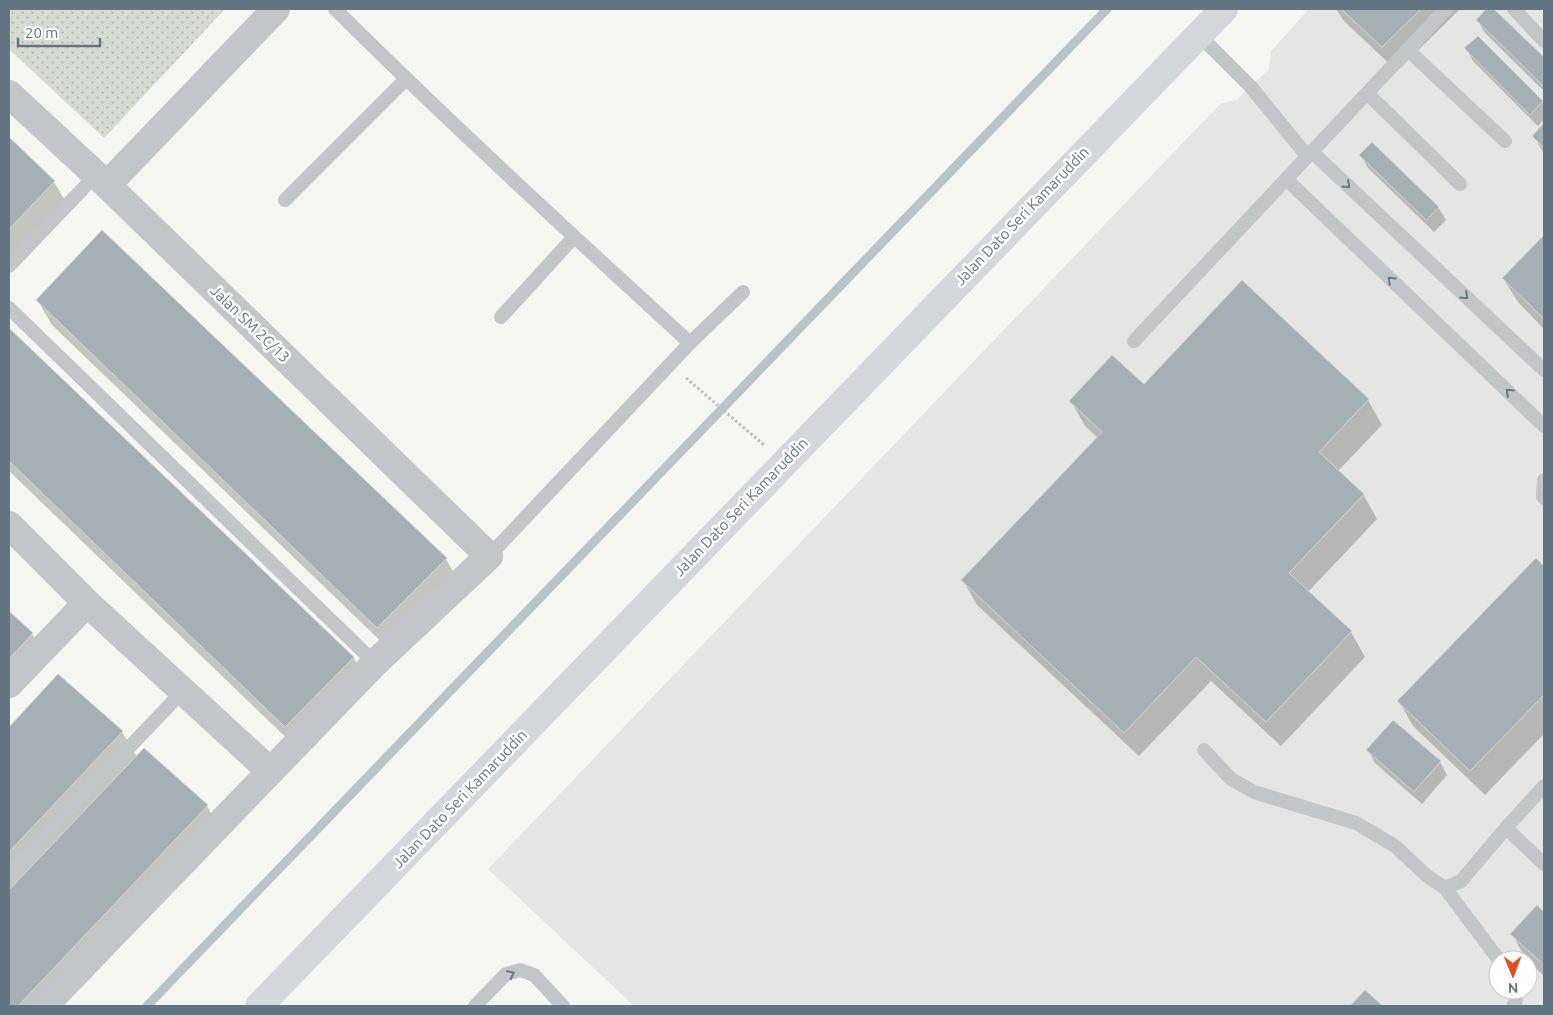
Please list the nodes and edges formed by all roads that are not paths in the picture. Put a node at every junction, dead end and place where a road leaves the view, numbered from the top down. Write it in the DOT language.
graph roads {
  1 [pos="276,9"];
  2 [pos="335,9"];
  3 [pos="1224,9"];
  4 [pos="1446,9"];
  5 [pos="1514,9"];
  6 [pos="1199,34"];
  7 [pos="1544,40"];
  8 [pos="1408,50"];
  9 [pos="406,79"];
  10 [pos="1367,93"];
  11 [pos="9,94"];
  12 [pos="1506,141"];
  13 [pos="1309,154"];
  14 [pos="1286,179"];
  15 [pos="101,180"];
  16 [pos="1460,184"];
  17 [pos="285,200"];
  18 [pos="574,237"];
  19 [pos="9,266"];
  20 [pos="743,292"];
  21 [pos="9,308"];
  22 [pos="502,316"];
  23 [pos="1134,341"];
  24 [pos="690,343"];
  25 [pos="1544,370"];
  26 [pos="1544,426"];
  27 [pos="1544,480"];
  28 [pos="1544,498"];
  29 [pos="9,525"];
  30 [pos="489,556"];
  31 [pos="87,603"];
  32 [pos="375,664"];
  33 [pos="9,684"];
  34 [pos="184,692"];
  35 [pos="1204,750"];
  36 [pos="270,771"];
  37 [pos="1544,786"];
  38 [pos="1506,828"];
  39 [pos="1544,864"];
  40 [pos="9,873"];
  41 [pos="1445,888"];
  42 [pos="1492,950"];
  43 [pos="44,1006"];
  44 [pos="259,1006"];
  45 [pos="475,1006"];
  46 [pos="564,1006"];
  1 -- 15 [label="street"];
  2 -- 9 [label="lane"];
  3 -- 6 [label="street, Jalan Dato Seri Kamaruddin"];
  4 -- 8 [label="lane"];
  5 -- 7 [label="lane"];
  6 -- 13 [label="lane"];
  6 -- 44 [label="street, Jalan Dato Seri Kamaruddin"];
  8 -- 10 [label="lane"];
  8 -- 12 [label="lane"];
  9 -- 17 [label="lane"];
  9 -- 18 [label="lane"];
  10 -- 13 [label="lane"];
  10 -- 16 [label="lane"];
  11 -- 15 [label="street, Jalan SM 2C/13"];
  13 -- 14 [label="lane"];
  13 -- 25 [label="lane, one-way"];
  14 -- 23 [label="lane"];
  26 -- 14 [label="lane, one-way"];
  15 -- 19 [label="lane"];
  15 -- 30 [label="street, Jalan SM 2C/13"];
  18 -- 22 [label="lane"];
  18 -- 24 [label="lane"];
  20 -- 24 [label="lane"];
  21 -- 32 [label="lane"];
  24 -- 30 [label="lane"];
  27 -- 28 [label="lane"];
  29 -- 31 [label="street"];
  30 -- 32 [label="street"];
  31 -- 33 [label="street"];
  31 -- 34 [label="street"];
  32 -- 36 [label="street"];
  34 -- 36 [label="street"];
  34 -- 40 [label="lane"];
  35 -- 41 [label="lane"];
  36 -- 43 [label="street"];
  37 -- 38 [label="lane"];
  38 -- 39 [label="lane"];
  38 -- 41 [label="lane"];
  41 -- 42 [label="lane"];
  45 -- 46 [label="lane, one-way"];
}
